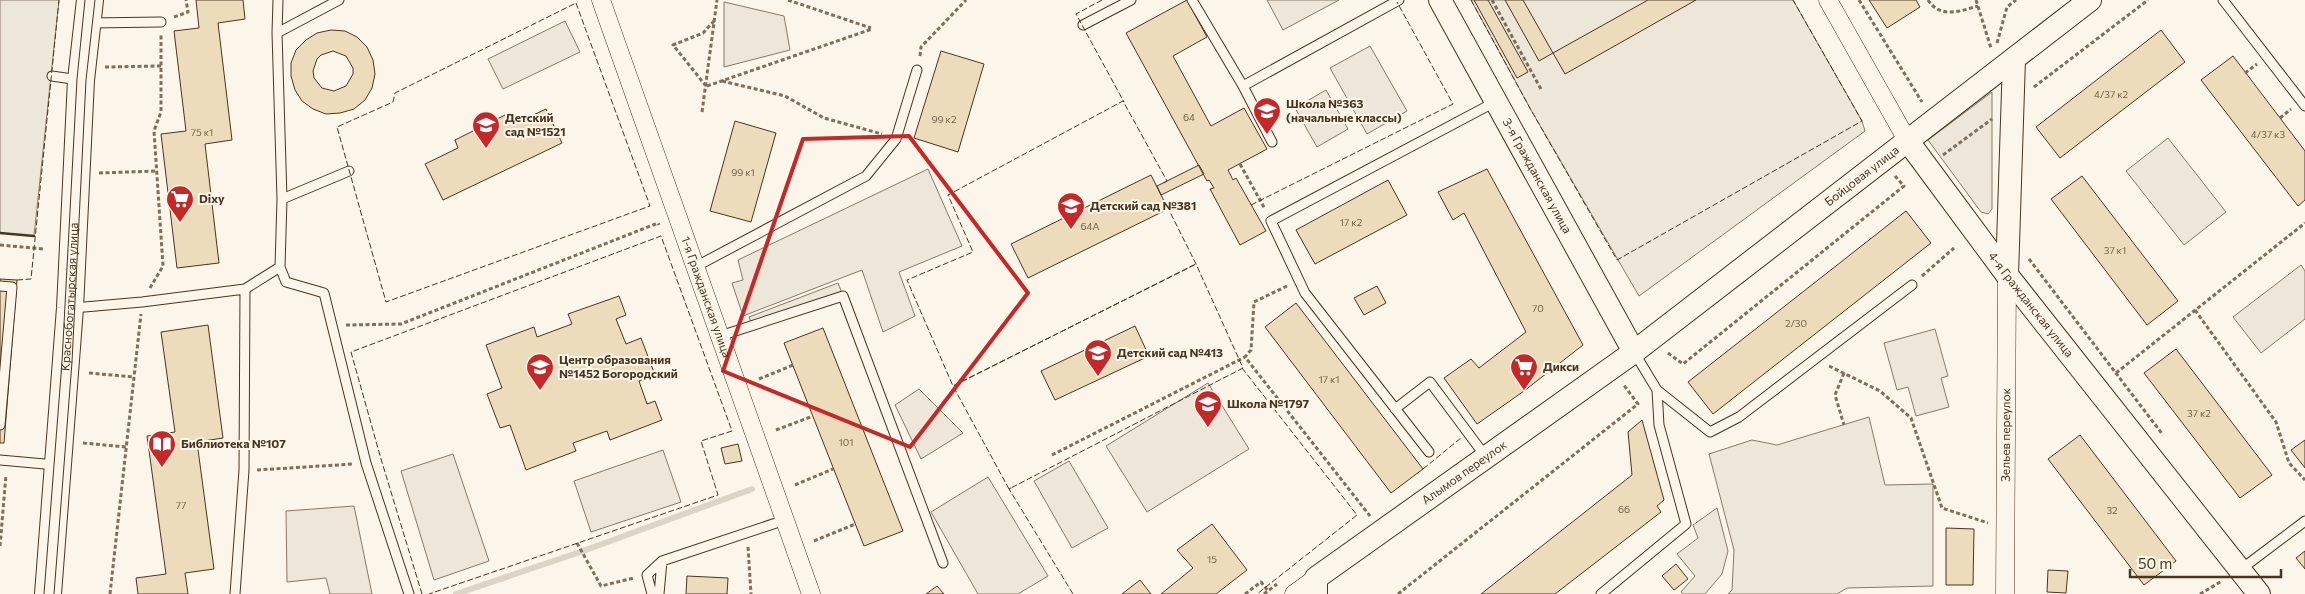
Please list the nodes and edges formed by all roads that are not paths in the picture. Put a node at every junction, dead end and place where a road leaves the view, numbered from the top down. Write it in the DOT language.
graph roads {
  1 [pos="278,0"];
  2 [pos="339,0"];
  3 [pos="601,0"];
  4 [pos="1131,0"];
  5 [pos="1192,0"];
  6 [pos="1399,0"];
  7 [pos="1440,0"];
  8 [pos="1828,0"];
  9 [pos="2090,0"];
  10 [pos="2223,0"];
  11 [pos="89,12"];
  12 [pos="161,22"];
  13 [pos="1083,25"];
  14 [pos="277,33"];
  15 [pos="2014,59"];
  16 [pos="917,70"];
  17 [pos="52,76"];
  18 [pos="82,80"];
  19 [pos="1243,86"];
  20 [pos="1495,102"];
  21 [pos="2305,106"];
  22 [pos="1907,140"];
  23 [pos="1272,142"];
  24 [pos="349,171"];
  25 [pos="282,198"];
  26 [pos="280,267"];
  27 [pos="695,267"];
  28 [pos="2007,275"];
  29 [pos="1912,284"];
  30 [pos="0,286"];
  31 [pos="245,289"];
  32 [pos="70,308"];
  33 [pos="720,336"];
  34 [pos="1634,352"];
  35 [pos="1656,390"];
  36 [pos="1395,409"];
  37 [pos="0,425"];
  38 [pos="1429,452"];
  39 [pos="1487,458"];
  40 [pos="4,461"];
  41 [pos="58,466"];
  42 [pos="785,520"];
  43 [pos="2305,521"];
  44 [pos="662,561"];
  45 [pos="943,564"];
  46 [pos="2240,570"];
  47 [pos="1316,586"];
  48 [pos="48,594"];
  49 [pos="235,594"];
  50 [pos="409,594"];
  51 [pos="652,594"];
  52 [pos="659,594"];
  53 [pos="811,594"];
  54 [pos="1294,594"];
  55 [pos="1601,594"];
  56 [pos="2005,594"];
  57 [pos="2259,594"];
  1 -- 14 [label="lane"];
  2 -- 14 [label="lane"];
  3 -- 27 [label="street, 1-я Гражданская улица"];
  4 -- 13 [label="lane"];
  5 -- 19 [label="lane"];
  6 -- 19 [label="lane"];
  7 -- 20 [label="street, 3-я Гражданская улица"];
  8 -- 22 [label="street, 4-я Гражданская улица"];
  9 -- 15 [label="street, Бойцовая улица"];
  10 -- 21 [label="lane"];
  11 -- 12 [label="lane"];
  11 -- 18 [label="main road, Краснобогатырская улица"];
  14 -- 25 [label="lane"];
  15 -- 22 [label="street, Бойцовая улица"];
  15 -- 28 [label="street"];
  16 -- 27 [label="lane"];
  17 -- 18 [label="lane"];
  18 -- 32 [label="main road, Краснобогатырская улица"];
  19 -- 23 [label="lane"];
  20 -- 34 [label="street, 3-я Гражданская улица"];
  20 -- 36 [label="lane"];
  22 -- 28 [label="street, 4-я Гражданская улица"];
  22 -- 34 [label="street, Бойцовая улица"];
  24 -- 25 [label="lane"];
  25 -- 26 [label="lane"];
  26 -- 31 [label="lane"];
  26 -- 50 [label="lane"];
  27 -- 33 [label="street, 1-я Гражданская улица"];
  28 -- 46 [label="street, 4-я Гражданская улица"];
  28 -- 56 [label="street, Зельев переулок"];
  29 -- 35 [label="lane"];
  30 -- 37 [label="lane"];
  31 -- 32 [label="lane"];
  31 -- 49 [label="lane"];
  32 -- 41 [label="main road, Краснобогатырская улица"];
  33 -- 42 [label="street, 1-я Гражданская улица"];
  33 -- 45 [label="lane"];
  34 -- 35 [label="lane"];
  34 -- 39 [label="street, Алымов переулок"];
  35 -- 55 [label="lane"];
  36 -- 38 [label="lane"];
  36 -- 39 [label="lane"];
  39 -- 47 [label="street, Алымов переулок"];
  40 -- 41 [label="lane"];
  41 -- 48 [label="main road, Краснобогатырская улица"];
  42 -- 44 [label="lane"];
  42 -- 53 [label="street, 1-я Гражданская улица"];
  43 -- 46 [label="lane"];
  44 -- 51 [label="lane"];
  44 -- 52 [label="lane"];
  46 -- 57 [label="street, 4-я Гражданская улица"];
  47 -- 54 [label="street, Алымов переулок"];
}
